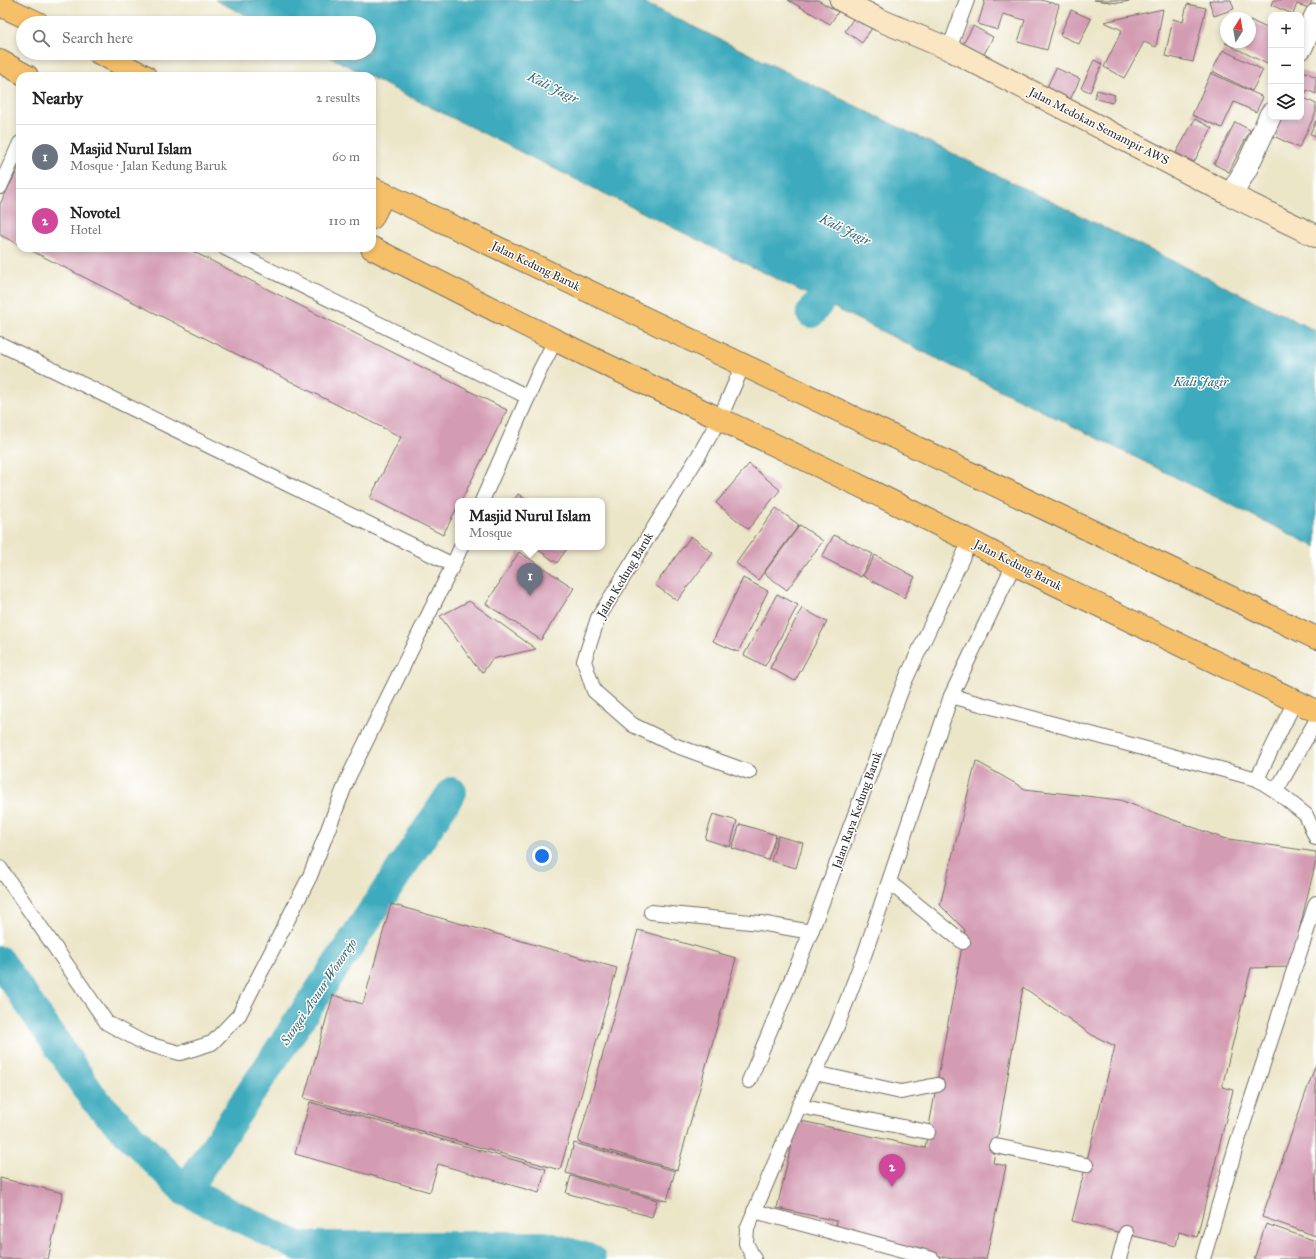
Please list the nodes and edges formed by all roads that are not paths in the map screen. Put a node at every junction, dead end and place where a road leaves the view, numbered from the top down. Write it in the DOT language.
graph roads {
  1 [pos="841,0"];
  2 [pos="967,0"];
  3 [pos="0,4"];
  4 [pos="1316,15"];
  5 [pos="24,16"];
  6 [pos="1304,41"];
  7 [pos="949,49"];
  8 [pos="112,60"];
  9 [pos="1,66"];
  10 [pos="17,72"];
  11 [pos="137,72"];
  12 [pos="1268,120"];
  13 [pos="16,152"];
  14 [pos="0,186"];
  15 [pos="378,191"];
  16 [pos="1231,195"];
  17 [pos="1316,236"];
  18 [pos="376,250"];
  19 [pos="233,252"];
  20 [pos="555,341"];
  21 [pos="0,344"];
  22 [pos="743,365"];
  23 [pos="528,397"];
  24 [pos="720,418"];
  25 [pos="483,498"];
  26 [pos="970,541"];
  27 [pos="460,550"];
  28 [pos="1014,564"];
  29 [pos="453,565"];
  30 [pos="1316,638"];
  31 [pos="951,696"];
  32 [pos="1295,701"];
  33 [pos="1316,711"];
  34 [pos="1316,721"];
  35 [pos="748,772"];
  36 [pos="1256,779"];
  37 [pos="1276,791"];
  38 [pos="1316,838"];
  39 [pos="0,868"];
  40 [pos="889,882"];
  41 [pos="1316,903"];
  42 [pos="650,912"];
  43 [pos="812,932"];
  44 [pos="963,942"];
  45 [pos="815,1073"];
  46 [pos="749,1081"];
  47 [pos="937,1085"];
  48 [pos="799,1106"];
  49 [pos="928,1132"];
  50 [pos="996,1146"];
  51 [pos="1086,1165"];
  52 [pos="754,1211"];
  53 [pos="1126,1233"];
  54 [pos="754,1259"];
  55 [pos="932,1259"];
  56 [pos="1119,1259"];
  57 [pos="1203,1259"];
  1 -- 7 [label="street, Jalan Medokan Semampir AWS"];
  2 -- 7 [label="lane"];
  3 -- 5 [label="main road"];
  4 -- 6 [label="street"];
  7 -- 16 [label="street, Jalan Medokan Semampir AWS"];
  8 -- 11 [label="main road"];
  9 -- 10 [label="main road"];
  12 -- 16 [label="street"];
  13 -- 14 [label="lane"];
  15 -- 22 [label="main road, Jalan Kedung Baruk"];
  16 -- 17 [label="street, Jalan Medokan Semampir AWS"];
  18 -- 20 [label="main road, Jalan Kedung Baruk"];
  19 -- 23 [label="lane"];
  20 -- 23 [label="lane"];
  20 -- 24 [label="main road, Jalan Kedung Baruk"];
  21 -- 29 [label="lane"];
  22 -- 24 [label="lane, Jalan Kedung Baruk"];
  22 -- 30 [label="main road, Jalan Kedung Baruk"];
  23 -- 25 [label="lane"];
  24 -- 26 [label="main road, Jalan Kedung Baruk"];
  24 -- 35 [label="lane, Jalan Kedung Baruk"];
  26 -- 28 [label="main road, Jalan Kedung Baruk"];
  26 -- 43 [label="lane, Jalan Raya Kedung Baruk"];
  27 -- 29 [label="lane"];
  28 -- 31 [label="lane"];
  28 -- 32 [label="main road, Jalan Kedung Baruk"];
  29 -- 39 [label="lane"];
  31 -- 36 [label="lane"];
  31 -- 40 [label="lane"];
  32 -- 33 [label="main road, Jalan Kedung Baruk"];
  32 -- 36 [label="lane"];
  34 -- 37 [label="lane"];
  36 -- 37 [label="lane"];
  37 -- 38 [label="lane"];
  40 -- 44 [label="lane"];
  40 -- 45 [label="lane"];
  41 -- 57 [label="lane"];
  42 -- 43 [label="lane"];
  43 -- 46 [label="lane, Jalan Raya Kedung Baruk"];
  45 -- 47 [label="lane"];
  45 -- 48 [label="lane"];
  48 -- 49 [label="lane"];
  48 -- 52 [label="lane"];
  50 -- 51 [label="lane"];
  52 -- 54 [label="lane"];
  52 -- 55 [label="lane"];
  53 -- 56 [label="lane"];
}
